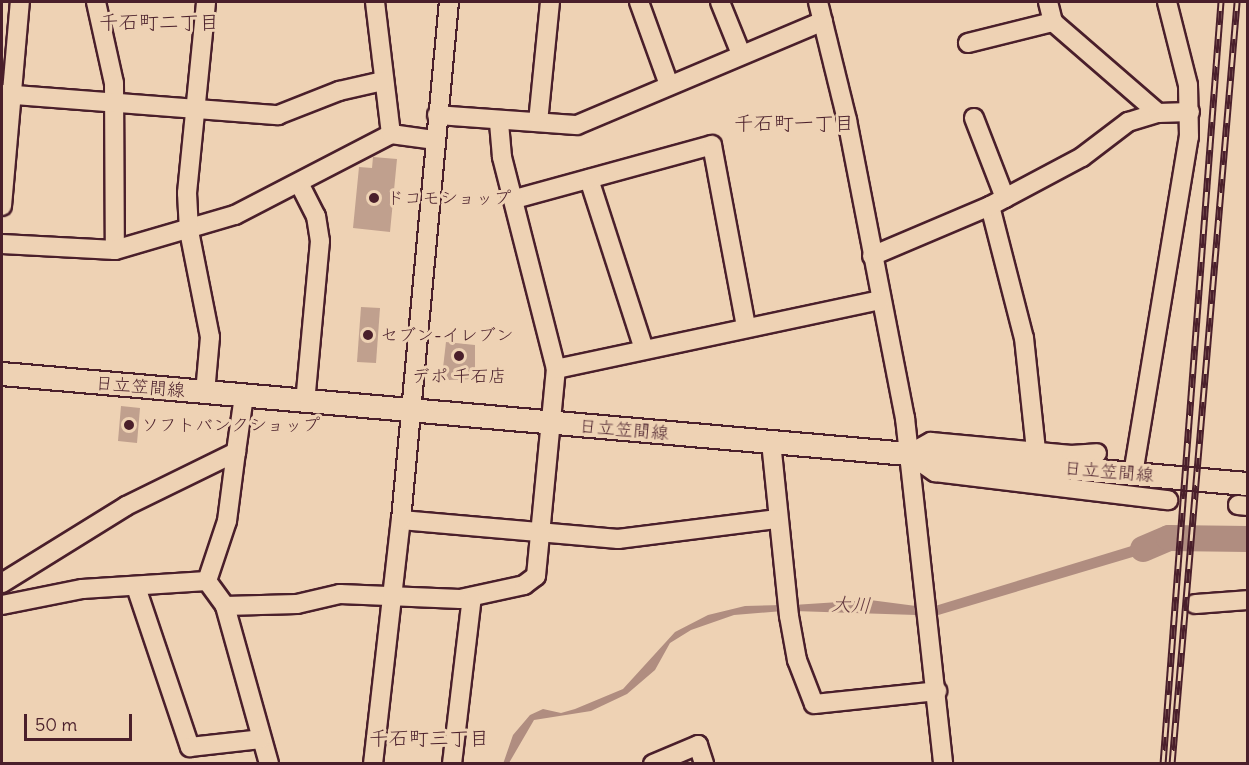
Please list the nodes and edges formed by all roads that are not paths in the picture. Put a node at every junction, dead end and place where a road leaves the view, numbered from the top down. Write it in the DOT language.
graph roads {
  1 [pos="21,2"];
  2 [pos="96,2"];
  3 [pos="206,2"];
  4 [pos="375,2"];
  5 [pos="448,2"];
  6 [pos="550,2"];
  7 [pos="639,2"];
  8 [pos="720,2"];
  9 [pos="818,2"];
  10 [pos="1048,2"];
  11 [pos="1167,2"];
  12 [pos="823,21"];
  13 [pos="1053,22"];
  14 [pos="968,43"];
  15 [pos="741,54"];
  16 [pos="383,81"];
  17 [pos="669,85"];
  18 [pos="7,94"];
  19 [pos="112,102"];
  20 [pos="196,108"];
  21 [pos="1190,112"];
  22 [pos="1158,113"];
  23 [pos="437,115"];
  24 [pos="974,118"];
  25 [pos="500,121"];
  26 [pos="538,123"];
  27 [pos="391,134"];
  28 [pos="434,140"];
  29 [pos="589,180"];
  30 [pos="299,183"];
  31 [pos="515,199"];
  32 [pos="997,202"];
  33 [pos="2,206"];
  34 [pos="189,231"];
  35 [pos="2,244"];
  36 [pos="115,250"];
  37 [pos="872,256"];
  38 [pos="880,300"];
  39 [pos="746,327"];
  40 [pos="644,349"];
  41 [pos="556,369"];
  42 [pos="2,374"];
  43 [pos="205,393"];
  44 [pos="244,396"];
  45 [pos="305,402"];
  46 [pos="410,410"];
  47 [pos="550,424"];
  48 [pos="771,442"];
  49 [pos="1036,451"];
  50 [pos="236,452"];
  51 [pos="1097,453"];
  52 [pos="909,454"];
  53 [pos="1133,474"];
  54 [pos="1248,484"];
  55 [pos="1168,500"];
  56 [pos="776,519"];
  57 [pos="401,520"];
  58 [pos="543,532"];
  59 [pos="207,581"];
  60 [pos="2,583"];
  61 [pos="136,587"];
  62 [pos="472,597"];
  63 [pos="391,598"];
  64 [pos="1248,600"];
  65 [pos="1195,604"];
  66 [pos="2,605"];
  67 [pos="225,606"];
  68 [pos="937,691"];
  69 [pos="261,739"];
  70 [pos="269,764"];
  71 [pos="373,764"];
  72 [pos="452,764"];
  73 [pos="653,764"];
  74 [pos="704,764"];
  75 [pos="943,764"];
  1 -- 18 [label="street"];
  2 -- 19 [label="street"];
  3 -- 20 [label="street"];
  4 -- 16 [label="street"];
  5 -- 23 [label="street"];
  6 -- 26 [label="street"];
  7 -- 17 [label="street"];
  8 -- 15 [label="street"];
  9 -- 12 [label="street"];
  10 -- 13 [label="street"];
  11 -- 21 [label="street"];
  12 -- 15 [label="street"];
  12 -- 37 [label="street"];
  13 -- 14 [label="street"];
  13 -- 22 [label="street"];
  15 -- 17 [label="street"];
  16 -- 20 [label="street"];
  16 -- 27 [label="street"];
  17 -- 26 [label="street"];
  18 -- 19 [label="street"];
  18 -- 33 [label="street"];
  19 -- 20 [label="street"];
  19 -- 36 [label="street"];
  20 -- 34 [label="street"];
  21 -- 22 [label="street"];
  21 -- 53 [label="street"];
  22 -- 32 [label="street"];
  23 -- 25 [label="street"];
  23 -- 28 [label="street"];
  24 -- 32 [label="street"];
  25 -- 26 [label="street"];
  25 -- 31 [label="street"];
  27 -- 28 [label="street"];
  27 -- 30 [label="street"];
  28 -- 46 [label="street"];
  29 -- 31 [label="street"];
  29 -- 39 [label="street"];
  29 -- 40 [label="street"];
  30 -- 34 [label="street"];
  30 -- 45 [label="street"];
  31 -- 41 [label="street"];
  32 -- 37 [label="street"];
  32 -- 49 [label="street"];
  34 -- 36 [label="street"];
  34 -- 43 [label="street"];
  35 -- 36 [label="street"];
  37 -- 38 [label="street"];
  38 -- 39 [label="street"];
  38 -- 52 [label="street"];
  39 -- 40 [label="street"];
  40 -- 41 [label="street"];
  41 -- 47 [label="street"];
  42 -- 43 [label="main road, 日立笠間線"];
  43 -- 44 [label="main road, 日立笠間線"];
  44 -- 45 [label="main road, 日立笠間線"];
  44 -- 50 [label="street"];
  45 -- 46 [label="main road, 日立笠間線"];
  46 -- 47 [label="main road, 日立笠間線"];
  46 -- 57 [label="street"];
  47 -- 48 [label="main road, 日立笠間線"];
  47 -- 58 [label="street"];
  48 -- 52 [label="main road, 日立笠間線"];
  48 -- 56 [label="street"];
  49 -- 51 [label="street"];
  49 -- 52 [label="street"];
  50 -- 59 [label="street"];
  50 -- 60 [label="street"];
  52 -- 53 [label="main road, 日立笠間線"];
  52 -- 55 [label="street"];
  52 -- 68 [label="street"];
  53 -- 54 [label="main road, 日立笠間線"];
  56 -- 58 [label="street"];
  56 -- 68 [label="street"];
  57 -- 58 [label="street"];
  57 -- 63 [label="street"];
  58 -- 62 [label="street"];
  59 -- 61 [label="street"];
  59 -- 67 [label="street"];
  61 -- 66 [label="street"];
  61 -- 69 [label="street"];
  62 -- 63 [label="street"];
  62 -- 72 [label="street"];
  63 -- 67 [label="street"];
  63 -- 71 [label="street"];
  64 -- 65 [label="street"];
  67 -- 69 [label="street"];
  68 -- 75 [label="street"];
  69 -- 70 [label="street"];
  73 -- 74 [label="street"];
}
